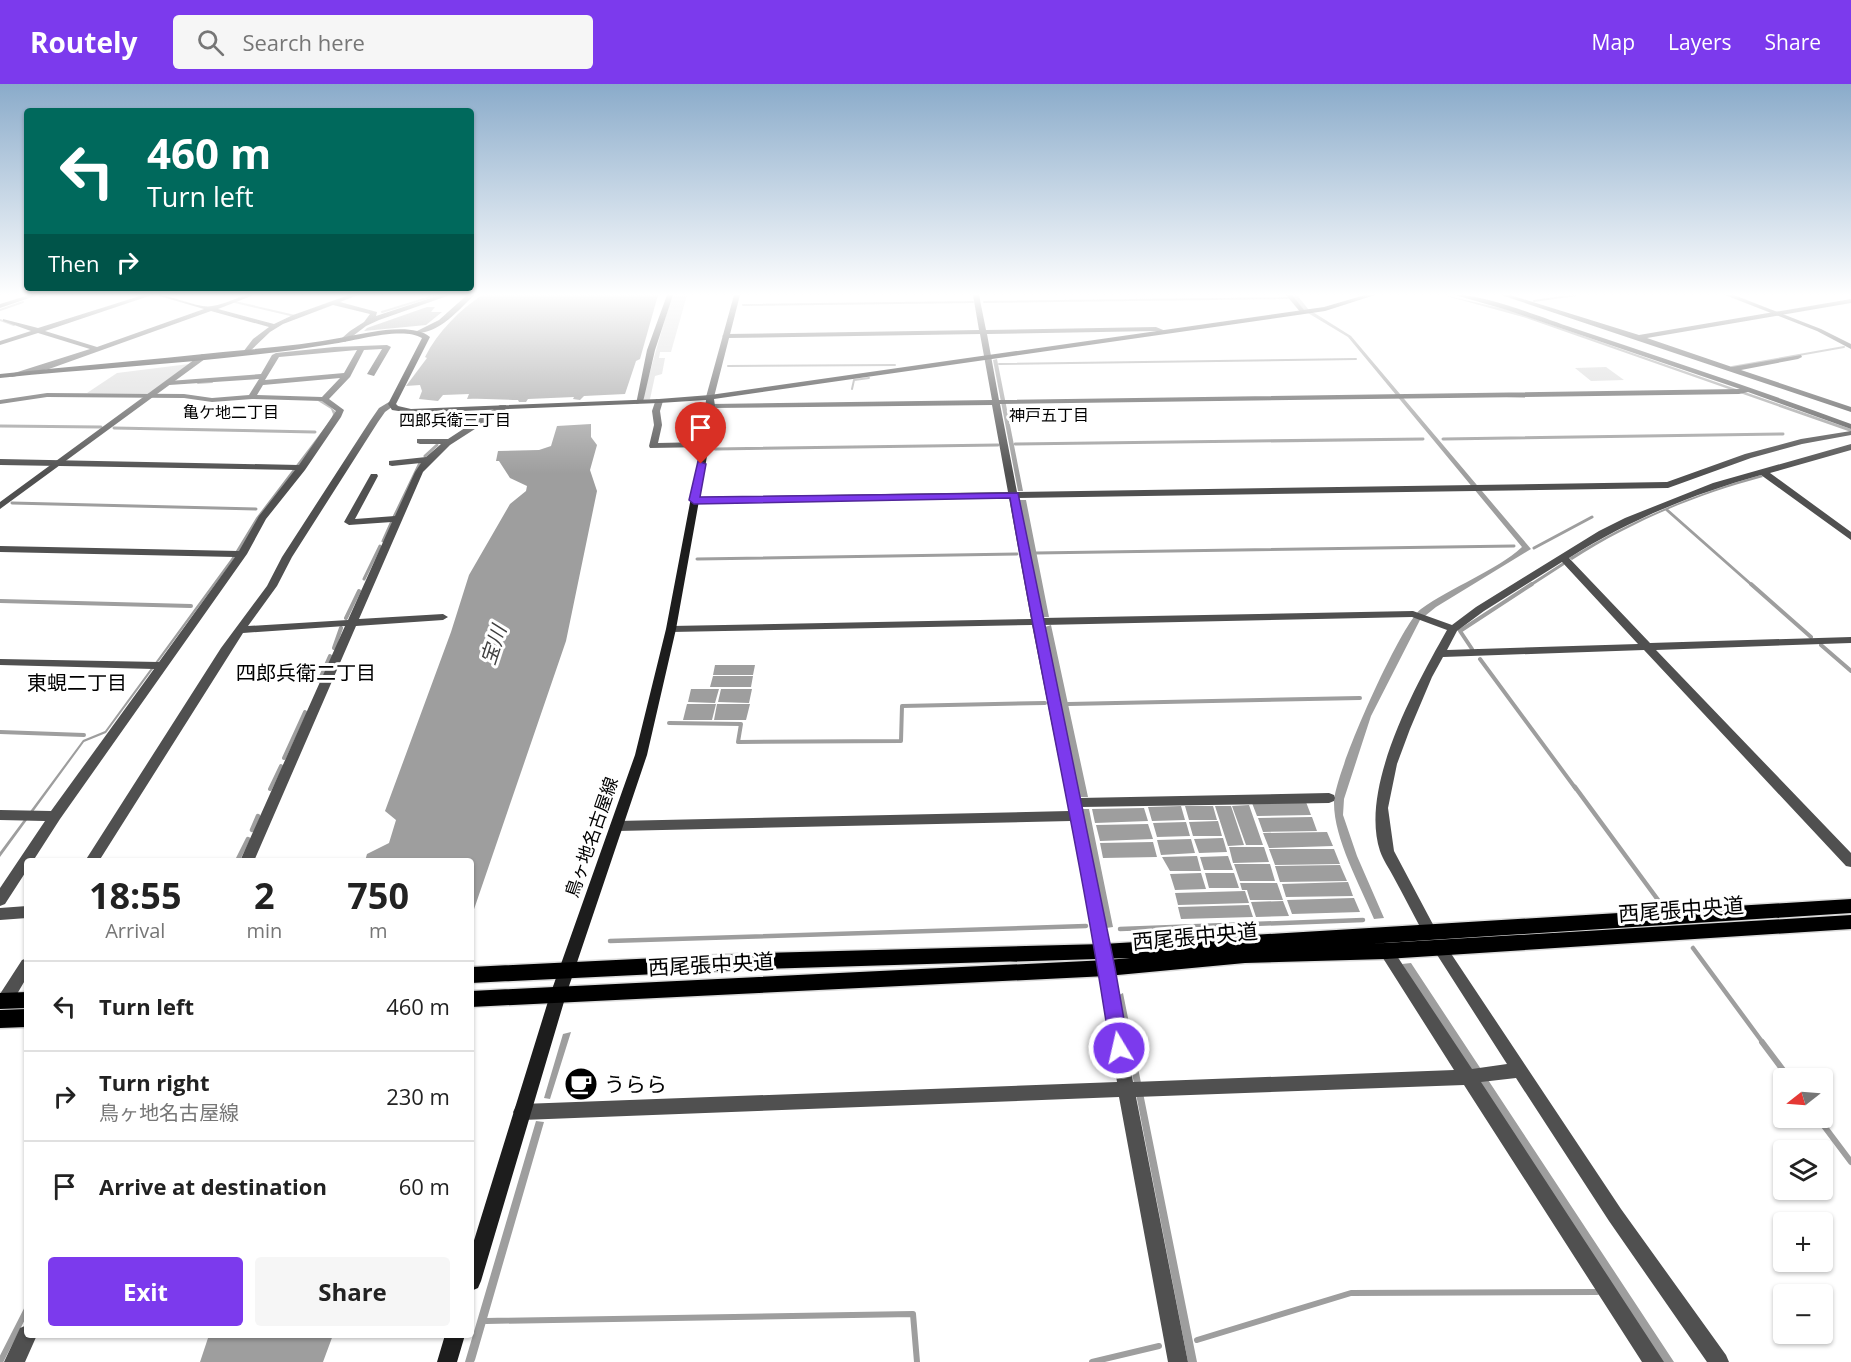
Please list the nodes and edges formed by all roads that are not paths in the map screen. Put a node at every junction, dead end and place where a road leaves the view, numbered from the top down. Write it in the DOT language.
graph roads {
  1 [pos="80,355"];
  2 [pos="219,355"];
  3 [pos="279,355"];
  4 [pos="358,355"];
  5 [pos="382,355"];
  6 [pos="416,355"];
  7 [pos="650,355"];
  8 [pos="725,355"];
  9 [pos="987,355"];
  10 [pos="1010,355"];
  11 [pos="1641,355"];
  12 [pos="1690,355"];
  13 [pos="205,356"];
  14 [pos="1798,357"];
  15 [pos="987,358"];
  16 [pos="1732,369"];
  17 [pos="370,374"];
  18 [pos="12,375"];
  19 [pos="347,375"];
  20 [pos="0,376"];
  21 [pos="262,380"];
  22 [pos="169,384"];
  23 [pos="1744,390"];
  24 [pos="153,395"];
  25 [pos="252,397"];
  26 [pos="324,399"];
  27 [pos="659,401"];
  28 [pos="710,401"];
  29 [pos="1001,401"];
  30 [pos="0,402"];
  31 [pos="639,402"];
  32 [pos="392,404"];
  33 [pos="504,406"];
  34 [pos="1851,410"];
  35 [pos="1851,427"];
  36 [pos="1851,433"];
  37 [pos="420,441"];
  38 [pos="447,441"];
  39 [pos="705,445"];
  40 [pos="1851,447"];
  41 [pos="427,460"];
  42 [pos="0,462"];
  43 [pos="59,463"];
  44 [pos="392,463"];
  45 [pos="298,468"];
  46 [pos="1763,472"];
  47 [pos="374,476"];
  48 [pos="1668,484"];
  49 [pos="1014,495"];
  50 [pos="1692,495"];
  51 [pos="694,500"];
  52 [pos="0,506"];
  53 [pos="398,519"];
  54 [pos="1851,537"];
  55 [pos="0,549"];
  56 [pos="238,554"];
  57 [pos="1563,558"];
  58 [pos="443,617"];
  59 [pos="1037,622"];
  60 [pos="351,623"];
  61 [pos="1453,628"];
  62 [pos="671,629"];
  63 [pos="239,630"];
  64 [pos="1851,640"];
  65 [pos="1647,647"];
  66 [pos="1438,654"];
  67 [pos="0,662"];
  68 [pos="157,666"];
  69 [pos="1329,798"];
  70 [pos="1074,810"];
  71 [pos="0,814"];
  72 [pos="55,816"];
  73 [pos="617,826"];
  74 [pos="28,858"];
  75 [pos="94,858"];
  76 [pos="248,858"];
  77 [pos="1851,862"];
  78 [pos="24,863"];
  79 [pos="0,900"];
  80 [pos="1851,906"];
  81 [pos="24,912"];
  82 [pos="0,914"];
  83 [pos="1851,922"];
  84 [pos="1434,939"];
  85 [pos="1386,951"];
  86 [pos="1105,960"];
  87 [pos="567,969"];
  88 [pos="24,971"];
  89 [pos="474,975"];
  90 [pos="558,995"];
  91 [pos="12,998"];
  92 [pos="474,999"];
  93 [pos="24,1014"];
  94 [pos="1518,1070"];
  95 [pos="1466,1077"];
  96 [pos="1134,1088"];
  97 [pos="522,1112"];
  98 [pos="474,1271"];
  99 [pos="26,1338"];
  100 [pos="454,1338"];
  101 [pos="14,1362"];
  102 [pos="447,1362"];
  103 [pos="1178,1362"];
  104 [pos="1654,1362"];
  105 [pos="1719,1362"];
  1 -- 18 [label="street"];
  2 -- 13 [label="main road"];
  3 -- 21 [label="street"];
  4 -- 19 [label="street"];
  5 -- 17 [label="street"];
  6 -- 32 [label="main road"];
  7 -- 31 [label="street"];
  8 -- 28 [label="street"];
  9 -- 15 [label="street"];
  10 -- 15 [label="main road"];
  11 -- 23 [label="street"];
  12 -- 16 [label="street"];
  13 -- 18 [label="main road"];
  13 -- 22 [label="street"];
  14 -- 16 [label="street"];
  15 -- 28 [label="main road"];
  15 -- 29 [label="street"];
  16 -- 34 [label="street"];
  18 -- 20 [label="main road"];
  19 -- 21 [label="street"];
  19 -- 26 [label="street"];
  21 -- 22 [label="street"];
  21 -- 25 [label="street"];
  22 -- 24 [label="street"];
  23 -- 29 [label="street"];
  23 -- 35 [label="street"];
  24 -- 25 [label="street"];
  24 -- 30 [label="street"];
  24 -- 43 [label="street"];
  25 -- 26 [label="street"];
  26 -- 45 [label="street"];
  27 -- 28 [label="main road"];
  27 -- 31 [label="main road"];
  27 -- 39 [label="street"];
  28 -- 29 [label="street"];
  28 -- 39 [label="main road, 鳥ヶ地名古屋線"];
  29 -- 49 [label="street"];
  31 -- 33 [label="main road"];
  32 -- 33 [label="main road"];
  32 -- 63 [label="street"];
  33 -- 38 [label="street"];
  36 -- 48 [label="street"];
  37 -- 38 [label="street"];
  38 -- 41 [label="street"];
  39 -- 51 [label="main road, 鳥ヶ地名古屋線"];
  40 -- 46 [label="street"];
  41 -- 44 [label="street"];
  41 -- 53 [label="street"];
  42 -- 43 [label="street"];
  43 -- 45 [label="street"];
  43 -- 52 [label="street"];
  45 -- 56 [label="street"];
  46 -- 50 [label="street"];
  46 -- 54 [label="street"];
  47 -- 53 [label="street"];
  48 -- 49 [label="street"];
  48 -- 50 [label="street"];
  49 -- 51 [label="street"];
  49 -- 59 [label="street"];
  50 -- 57 [label="street"];
  51 -- 62 [label="main road, 鳥ヶ地名古屋線"];
  53 -- 60 [label="street"];
  55 -- 56 [label="street"];
  56 -- 68 [label="street"];
  57 -- 61 [label="street"];
  57 -- 65 [label="street"];
  58 -- 60 [label="street"];
  59 -- 61 [label="street"];
  59 -- 62 [label="street"];
  59 -- 70 [label="street"];
  60 -- 63 [label="street"];
  60 -- 76 [label="street"];
  61 -- 66 [label="street"];
  62 -- 73 [label="main road, 鳥ヶ地名古屋線"];
  63 -- 75 [label="street"];
  64 -- 65 [label="street"];
  65 -- 66 [label="street"];
  65 -- 77 [label="street"];
  66 -- 84 [label="street"];
  67 -- 68 [label="street"];
  68 -- 72 [label="street"];
  69 -- 70 [label="street"];
  70 -- 73 [label="street"];
  70 -- 86 [label="street"];
  71 -- 72 [label="street"];
  72 -- 74 [label="street"];
  73 -- 87 [label="main road, 鳥ヶ地名古屋線"];
  78 -- 79 [label="street"];
  80 -- 84 [label="main road, 西尾張中央道"];
  81 -- 82 [label="street"];
  83 -- 84 [label="main road, 西尾張中央道"];
  84 -- 85 [label="main road, 西尾張中央道"];
  84 -- 86 [label="main road, 西尾張中央道"];
  84 -- 94 [label="street"];
  85 -- 86 [label="main road, 西尾張中央道"];
  85 -- 95 [label="street"];
  86 -- 87 [label="main road, 西尾張中央道"];
  86 -- 90 [label="main road, 西尾張中央道"];
  86 -- 96 [label="street"];
  87 -- 89 [label="main road, 西尾張中央道"];
  87 -- 90 [label="main road, 鳥ヶ地名古屋線"];
  88 -- 91 [label="street"];
  90 -- 92 [label="main road, 西尾張中央道"];
  90 -- 97 [label="main road, 鳥ヶ地名古屋線"];
  91 -- 93 [label="main road"];
  94 -- 95 [label="street"];
  94 -- 105 [label="street"];
  95 -- 96 [label="street"];
  95 -- 104 [label="street"];
  96 -- 97 [label="street"];
  96 -- 103 [label="street"];
  97 -- 98 [label="main road, 鳥ヶ地名古屋線"];
  99 -- 101 [label="street"];
  100 -- 102 [label="main road"];
}
